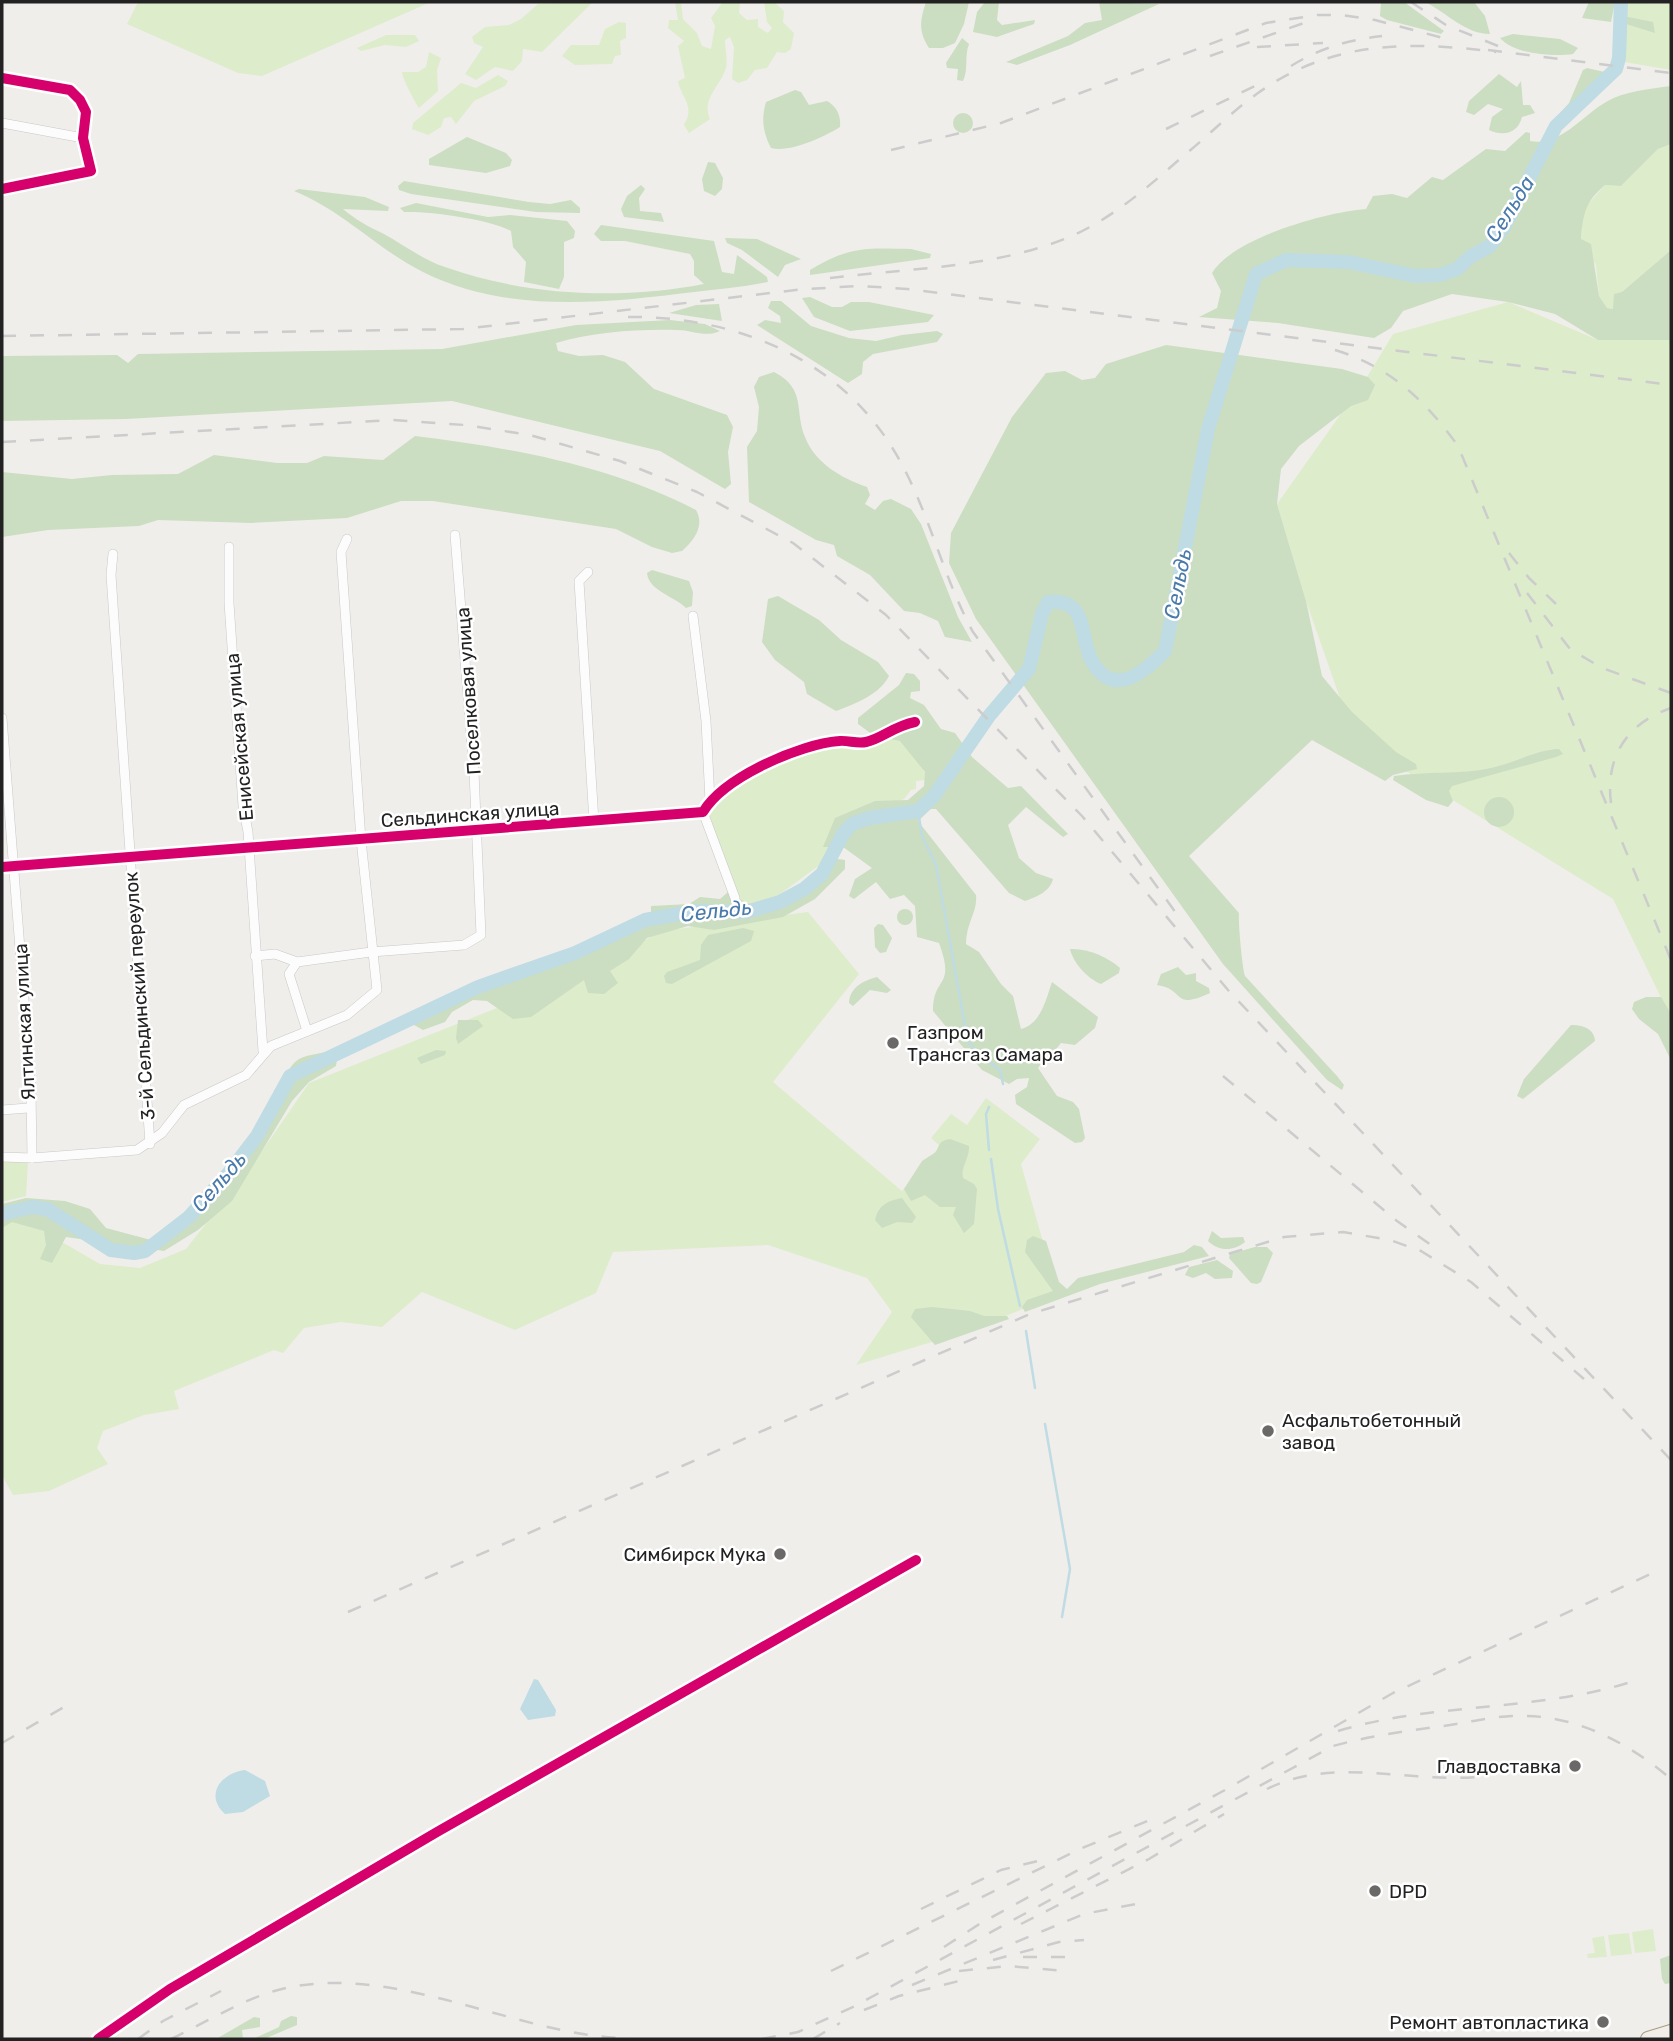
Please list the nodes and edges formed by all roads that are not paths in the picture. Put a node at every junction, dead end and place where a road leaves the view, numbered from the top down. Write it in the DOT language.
graph roads {
  1 [pos="2,78"];
  2 [pos="2,123"];
  3 [pos="83,138"];
  4 [pos="2,189"];
  5 [pos="456,535"];
  6 [pos="347,539"];
  7 [pos="229,547"];
  8 [pos="113,554"];
  9 [pos="588,572"];
  10 [pos="692,616"];
  11 [pos="2,718"];
  12 [pos="915,722"];
  13 [pos="710,801"];
  14 [pos="703,812"];
  15 [pos="594,822"];
  16 [pos="477,831"];
  17 [pos="361,840"];
  18 [pos="249,849"];
  19 [pos="130,858"];
  20 [pos="15,866"];
  21 [pos="2,867"];
  22 [pos="735,898"];
  23 [pos="372,952"];
  24 [pos="255,956"];
  25 [pos="297,962"];
  26 [pos="307,1031"];
  27 [pos="263,1051"];
  28 [pos="29,1108"];
  29 [pos="2,1110"];
  30 [pos="150,1144"];
  31 [pos="2,1157"];
  32 [pos="32,1158"];
  33 [pos="916,1560"];
  34 [pos="1671,2032"];
  35 [pos="98,2039"];
  36 [pos="1648,2039"];
  1 -- 3 [label="street"];
  2 -- 3 [label="street"];
  3 -- 4 [label="street"];
  5 -- 16 [label="street, Поселковая улица"];
  6 -- 17 [label="street"];
  7 -- 18 [label="street, Енисейская улица"];
  8 -- 19 [label="street, 3-й Сельдинский переулок"];
  9 -- 15 [label="street"];
  10 -- 13 [label="street"];
  11 -- 20 [label="street, Ялтинская улица"];
  12 -- 13 [label="street"];
  13 -- 14 [label="street"];
  14 -- 15 [label="street, Сельдинская улица"];
  14 -- 22 [label="street"];
  15 -- 16 [label="street, Сельдинская улица"];
  16 -- 17 [label="street, Сельдинская улица"];
  16 -- 23 [label="street, Поселковая улица"];
  17 -- 18 [label="street, Сельдинская улица"];
  17 -- 23 [label="street"];
  18 -- 19 [label="street, Сельдинская улица"];
  18 -- 24 [label="street, Енисейская улица"];
  19 -- 20 [label="street, Сельдинская улица"];
  19 -- 30 [label="street, 3-й Сельдинский переулок"];
  20 -- 21 [label="street, Сельдинская улица"];
  20 -- 28 [label="street, Ялтинская улица"];
  23 -- 25 [label="street"];
  23 -- 26 [label="street"];
  24 -- 25 [label="street"];
  24 -- 27 [label="street, Енисейская улица"];
  25 -- 26 [label="street"];
  26 -- 27 [label="street"];
  27 -- 30 [label="street"];
  28 -- 29 [label="street"];
  28 -- 32 [label="street, Ялтинская улица"];
  30 -- 32 [label="street"];
  31 -- 32 [label="street"];
  33 -- 35 [label="street"];
  34 -- 36 [label="main road"];
}
